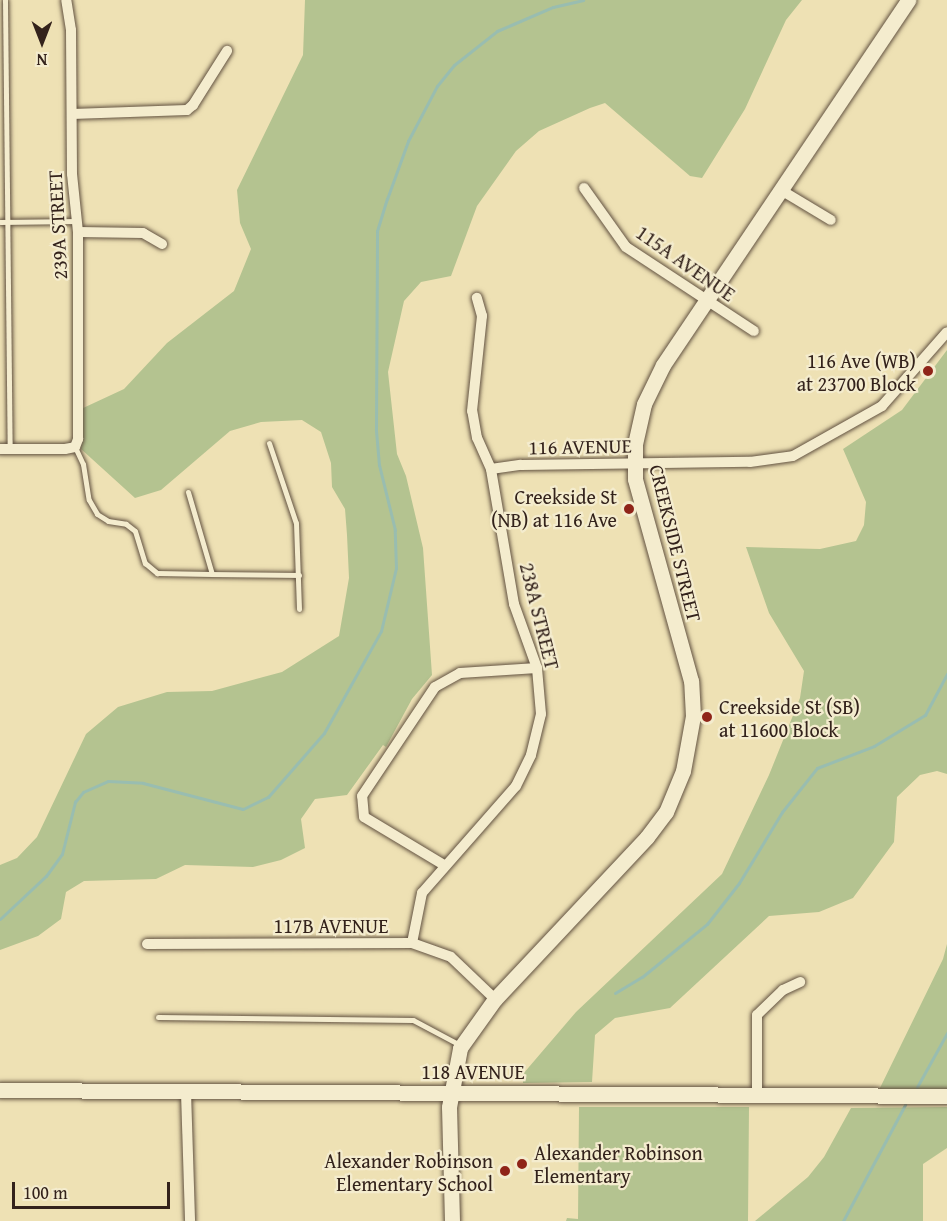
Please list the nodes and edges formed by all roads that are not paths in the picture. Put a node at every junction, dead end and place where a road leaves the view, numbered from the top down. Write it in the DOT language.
graph roads {
  1 [pos="5,0"];
  2 [pos="66,0"];
  3 [pos="908,0"];
  4 [pos="227,51"];
  5 [pos="72,114"];
  6 [pos="584,188"];
  7 [pos="781,190"];
  8 [pos="831,220"];
  9 [pos="0,222"];
  10 [pos="8,222"];
  11 [pos="78,227"];
  12 [pos="162,243"];
  13 [pos="477,298"];
  14 [pos="706,299"];
  15 [pos="754,331"];
  16 [pos="947,332"];
  17 [pos="269,443"];
  18 [pos="75,447"];
  19 [pos="5,449"];
  20 [pos="634,463"];
  21 [pos="491,469"];
  22 [pos="188,492"];
  23 [pos="212,574"];
  24 [pos="299,575"];
  25 [pos="299,609"];
  26 [pos="537,668"];
  27 [pos="444,866"];
  28 [pos="412,943"];
  29 [pos="147,945"];
  30 [pos="800,982"];
  31 [pos="495,999"];
  32 [pos="158,1017"];
  33 [pos="462,1045"];
  34 [pos="0,1090"];
  35 [pos="186,1092"];
  36 [pos="450,1092"];
  37 [pos="757,1094"];
  38 [pos="947,1096"];
  39 [pos="190,1221"];
  40 [pos="452,1221"];
  1 -- 10 [label="lane"];
  2 -- 5 [label="street, 239A STREET"];
  3 -- 7 [label="street, CREEKSIDE STREET"];
  4 -- 5 [label="street"];
  5 -- 11 [label="street, 239A STREET"];
  6 -- 14 [label="street, 115A AVENUE"];
  7 -- 8 [label="street"];
  7 -- 14 [label="street, CREEKSIDE STREET"];
  9 -- 10 [label="lane"];
  10 -- 11 [label="lane"];
  10 -- 19 [label="lane"];
  11 -- 12 [label="street"];
  11 -- 18 [label="street, 239A STREET"];
  13 -- 21 [label="street, 238A STREET"];
  14 -- 15 [label="street, 115A AVENUE"];
  14 -- 20 [label="street, CREEKSIDE STREET"];
  16 -- 20 [label="street, 116 AVENUE"];
  17 -- 24 [label="lane"];
  18 -- 19 [label="street"];
  18 -- 23 [label="lane"];
  20 -- 21 [label="street, 116 AVENUE"];
  20 -- 31 [label="street, CREEKSIDE STREET"];
  21 -- 26 [label="street, 238A STREET"];
  22 -- 23 [label="lane"];
  23 -- 24 [label="lane"];
  24 -- 25 [label="lane"];
  26 -- 27 [label="street, 238A STREET"];
  26 -- 27 [label="street"];
  27 -- 28 [label="street, 238A STREET"];
  28 -- 29 [label="street, 117B AVENUE"];
  28 -- 31 [label="street, 117B AVENUE"];
  30 -- 37 [label="street"];
  31 -- 33 [label="street, CREEKSIDE STREET"];
  32 -- 33 [label="lane"];
  33 -- 36 [label="street, CREEKSIDE STREET"];
  34 -- 35 [label="street, 118 AVENUE"];
  35 -- 36 [label="street, 118 AVENUE"];
  35 -- 39 [label="street"];
  36 -- 37 [label="street, 118 AVENUE"];
  36 -- 40 [label="street, CREEKSIDE STREET"];
  37 -- 38 [label="street, 118 AVENUE"];
}
